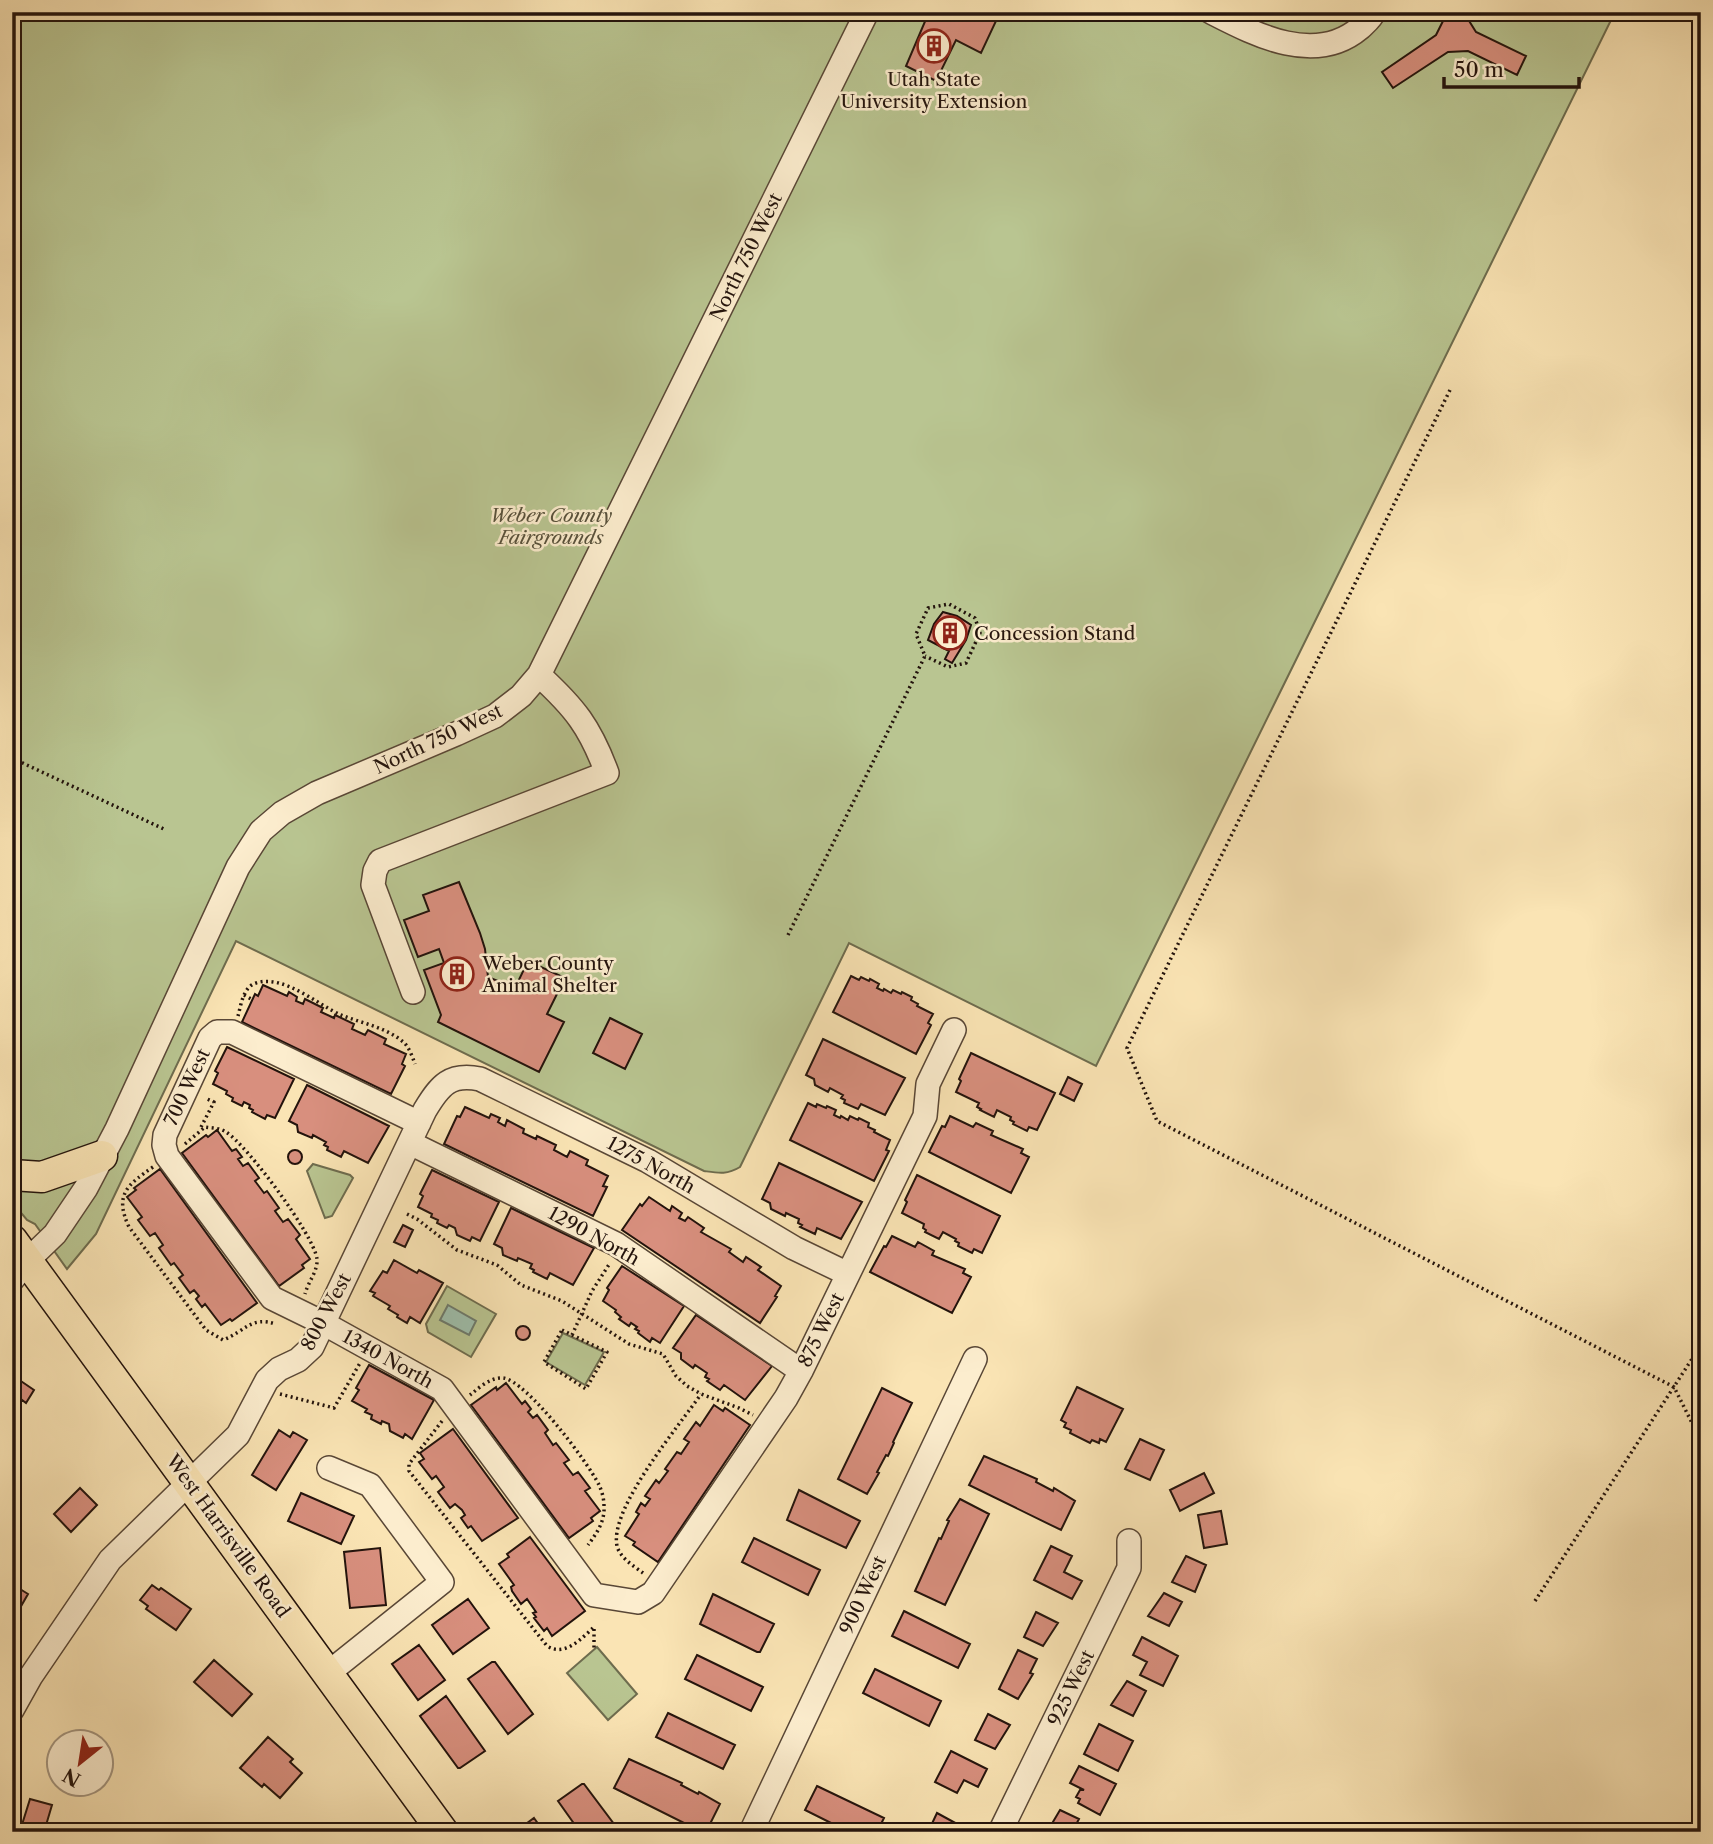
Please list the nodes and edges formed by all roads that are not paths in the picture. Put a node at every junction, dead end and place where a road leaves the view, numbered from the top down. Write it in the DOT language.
graph roads {
  1 [pos="867,12"];
  2 [pos="1212,12"];
  3 [pos="1374,12"];
  4 [pos="538,675"];
  5 [pos="413,992"];
  6 [pos="227,1026"];
  7 [pos="954,1030"];
  8 [pos="447,1082"];
  9 [pos="414,1133"];
  10 [pos="164,1145"];
  11 [pos="103,1156"];
  12 [pos="12,1175"];
  13 [pos="17,1260"];
  14 [pos="848,1274"];
  15 [pos="323,1323"];
  16 [pos="975,1359"];
  17 [pos="801,1371"];
  18 [pos="329,1468"];
  19 [pos="188,1481"];
  20 [pos="1129,1541"];
  21 [pos="638,1602"];
  22 [pos="327,1674"];
  23 [pos="12,1710"];
  24 [pos="443,1832"];
  25 [pos="751,1832"];
  26 [pos="1000,1832"];
  1 -- 4 [label="street, North 750 West"];
  2 -- 3 [label="street"];
  4 -- 5 [label="street"];
  4 -- 11 [label="street, North 750 West"];
  6 -- 9 [label="street, 1290 North"];
  6 -- 10 [label="street, 700 West"];
  7 -- 14 [label="street, 875 West"];
  8 -- 9 [label="street, 800 West"];
  8 -- 14 [label="street, 1275 North"];
  9 -- 15 [label="street, 800 West"];
  9 -- 17 [label="street, 1290 North"];
  10 -- 15 [label="street, 1340 North"];
  11 -- 12 [label="main road"];
  11 -- 13 [label="street, North 750 West"];
  13 -- 19 [label="main road, West Harrisville Road"];
  14 -- 17 [label="street, 875 West"];
  15 -- 19 [label="street, 800 West"];
  15 -- 21 [label="street, 1340 North"];
  16 -- 25 [label="street, 900 West"];
  17 -- 21 [label="street, 875 West"];
  18 -- 22 [label="street"];
  19 -- 22 [label="main road, West Harrisville Road"];
  19 -- 23 [label="street, 800 West"];
  20 -- 26 [label="street, 925 West"];
  22 -- 24 [label="main road, West Harrisville Road"];
}
